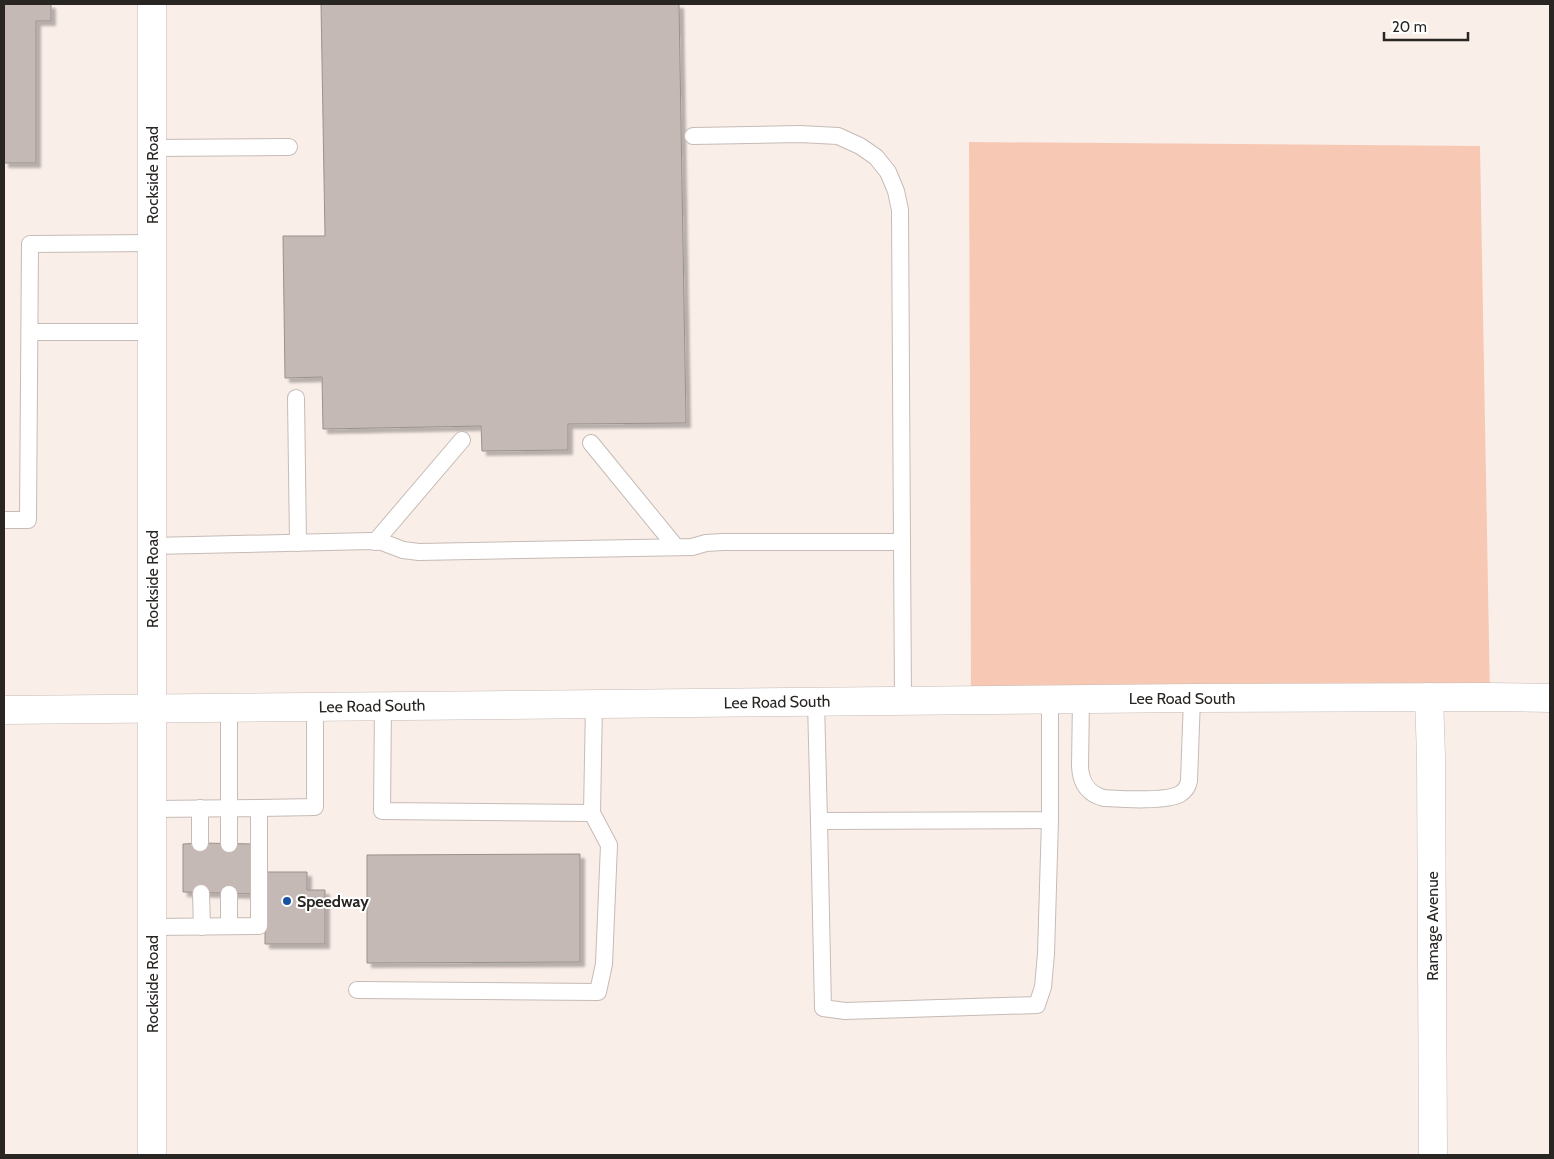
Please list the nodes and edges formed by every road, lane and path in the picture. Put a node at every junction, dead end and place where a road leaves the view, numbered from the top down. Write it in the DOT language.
graph roads {
  1 [pos="152,4"];
  2 [pos="692,136"];
  3 [pos="289,147"];
  4 [pos="152,148"];
  5 [pos="152,243"];
  6 [pos="30,332"];
  7 [pos="152,332"];
  8 [pos="296,398"];
  9 [pos="462,440"];
  10 [pos="591,443"];
  11 [pos="4,520"];
  12 [pos="375,542"];
  13 [pos="902,542"];
  14 [pos="298,543"];
  15 [pos="152,546"];
  16 [pos="676,547"];
  17 [pos="1429,697"];
  18 [pos="1192,698"];
  19 [pos="1550,698"];
  20 [pos="1081,699"];
  21 [pos="1050,700"];
  22 [pos="903,701"];
  23 [pos="816,702"];
  24 [pos="594,704"];
  25 [pos="315,706"];
  26 [pos="383,706"];
  27 [pos="152,708"];
  28 [pos="229,708"];
  29 [pos="4,710"];
  30 [pos="200,808"];
  31 [pos="230,808"];
  32 [pos="259,808"];
  33 [pos="152,809"];
  34 [pos="592,813"];
  35 [pos="1050,820"];
  36 [pos="820,822"];
  37 [pos="200,843"];
  38 [pos="230,844"];
  39 [pos="200,894"];
  40 [pos="229,894"];
  41 [pos="229,926"];
  42 [pos="152,927"];
  43 [pos="202,927"];
  44 [pos="357,990"];
  45 [pos="152,1155"];
  46 [pos="1433,1155"];
  1 -- 4 [label="street, Rockside Road"];
  2 -- 13 [label="lane"];
  3 -- 4 [label="lane"];
  4 -- 5 [label="street, Rockside Road"];
  5 -- 6 [label="lane"];
  5 -- 7 [label="street, Rockside Road"];
  6 -- 7 [label="lane"];
  6 -- 11 [label="lane"];
  7 -- 15 [label="street, Rockside Road"];
  8 -- 14 [label="lane"];
  9 -- 12 [label="lane"];
  10 -- 16 [label="lane"];
  12 -- 14 [label="lane"];
  12 -- 16 [label="lane"];
  13 -- 16 [label="lane"];
  13 -- 22 [label="lane"];
  14 -- 15 [label="lane"];
  15 -- 27 [label="street, Rockside Road"];
  17 -- 18 [label="street, Lee Road South"];
  17 -- 19 [label="street, Lee Road South"];
  17 -- 46 [label="street, Ramage Avenue"];
  18 -- 20 [label="street, Lee Road South"];
  18 -- 20 [label="lane"];
  20 -- 21 [label="street, Lee Road South"];
  21 -- 22 [label="street, Lee Road South"];
  21 -- 35 [label="lane"];
  22 -- 23 [label="street, Lee Road South"];
  23 -- 24 [label="street, Lee Road South"];
  23 -- 36 [label="lane"];
  24 -- 26 [label="street, Lee Road South"];
  24 -- 34 [label="lane"];
  25 -- 26 [label="street, Lee Road South"];
  25 -- 28 [label="street, Lee Road South"];
  25 -- 32 [label="lane"];
  26 -- 34 [label="lane"];
  27 -- 28 [label="street, Lee Road South"];
  27 -- 29 [label="street, Lee Road South"];
  27 -- 33 [label="street, Rockside Road"];
  28 -- 31 [label="lane"];
  30 -- 31 [label="lane"];
  30 -- 33 [label="lane"];
  30 -- 37 [label="lane"];
  31 -- 32 [label="lane"];
  31 -- 38 [label="lane"];
  32 -- 41 [label="lane"];
  33 -- 42 [label="street, Rockside Road"];
  34 -- 44 [label="lane"];
  35 -- 36 [label="lane"];
  35 -- 36 [label="lane"];
  39 -- 43 [label="lane"];
  40 -- 41 [label="lane"];
  41 -- 43 [label="lane"];
  42 -- 43 [label="lane"];
  42 -- 45 [label="street, Rockside Road"];
}
